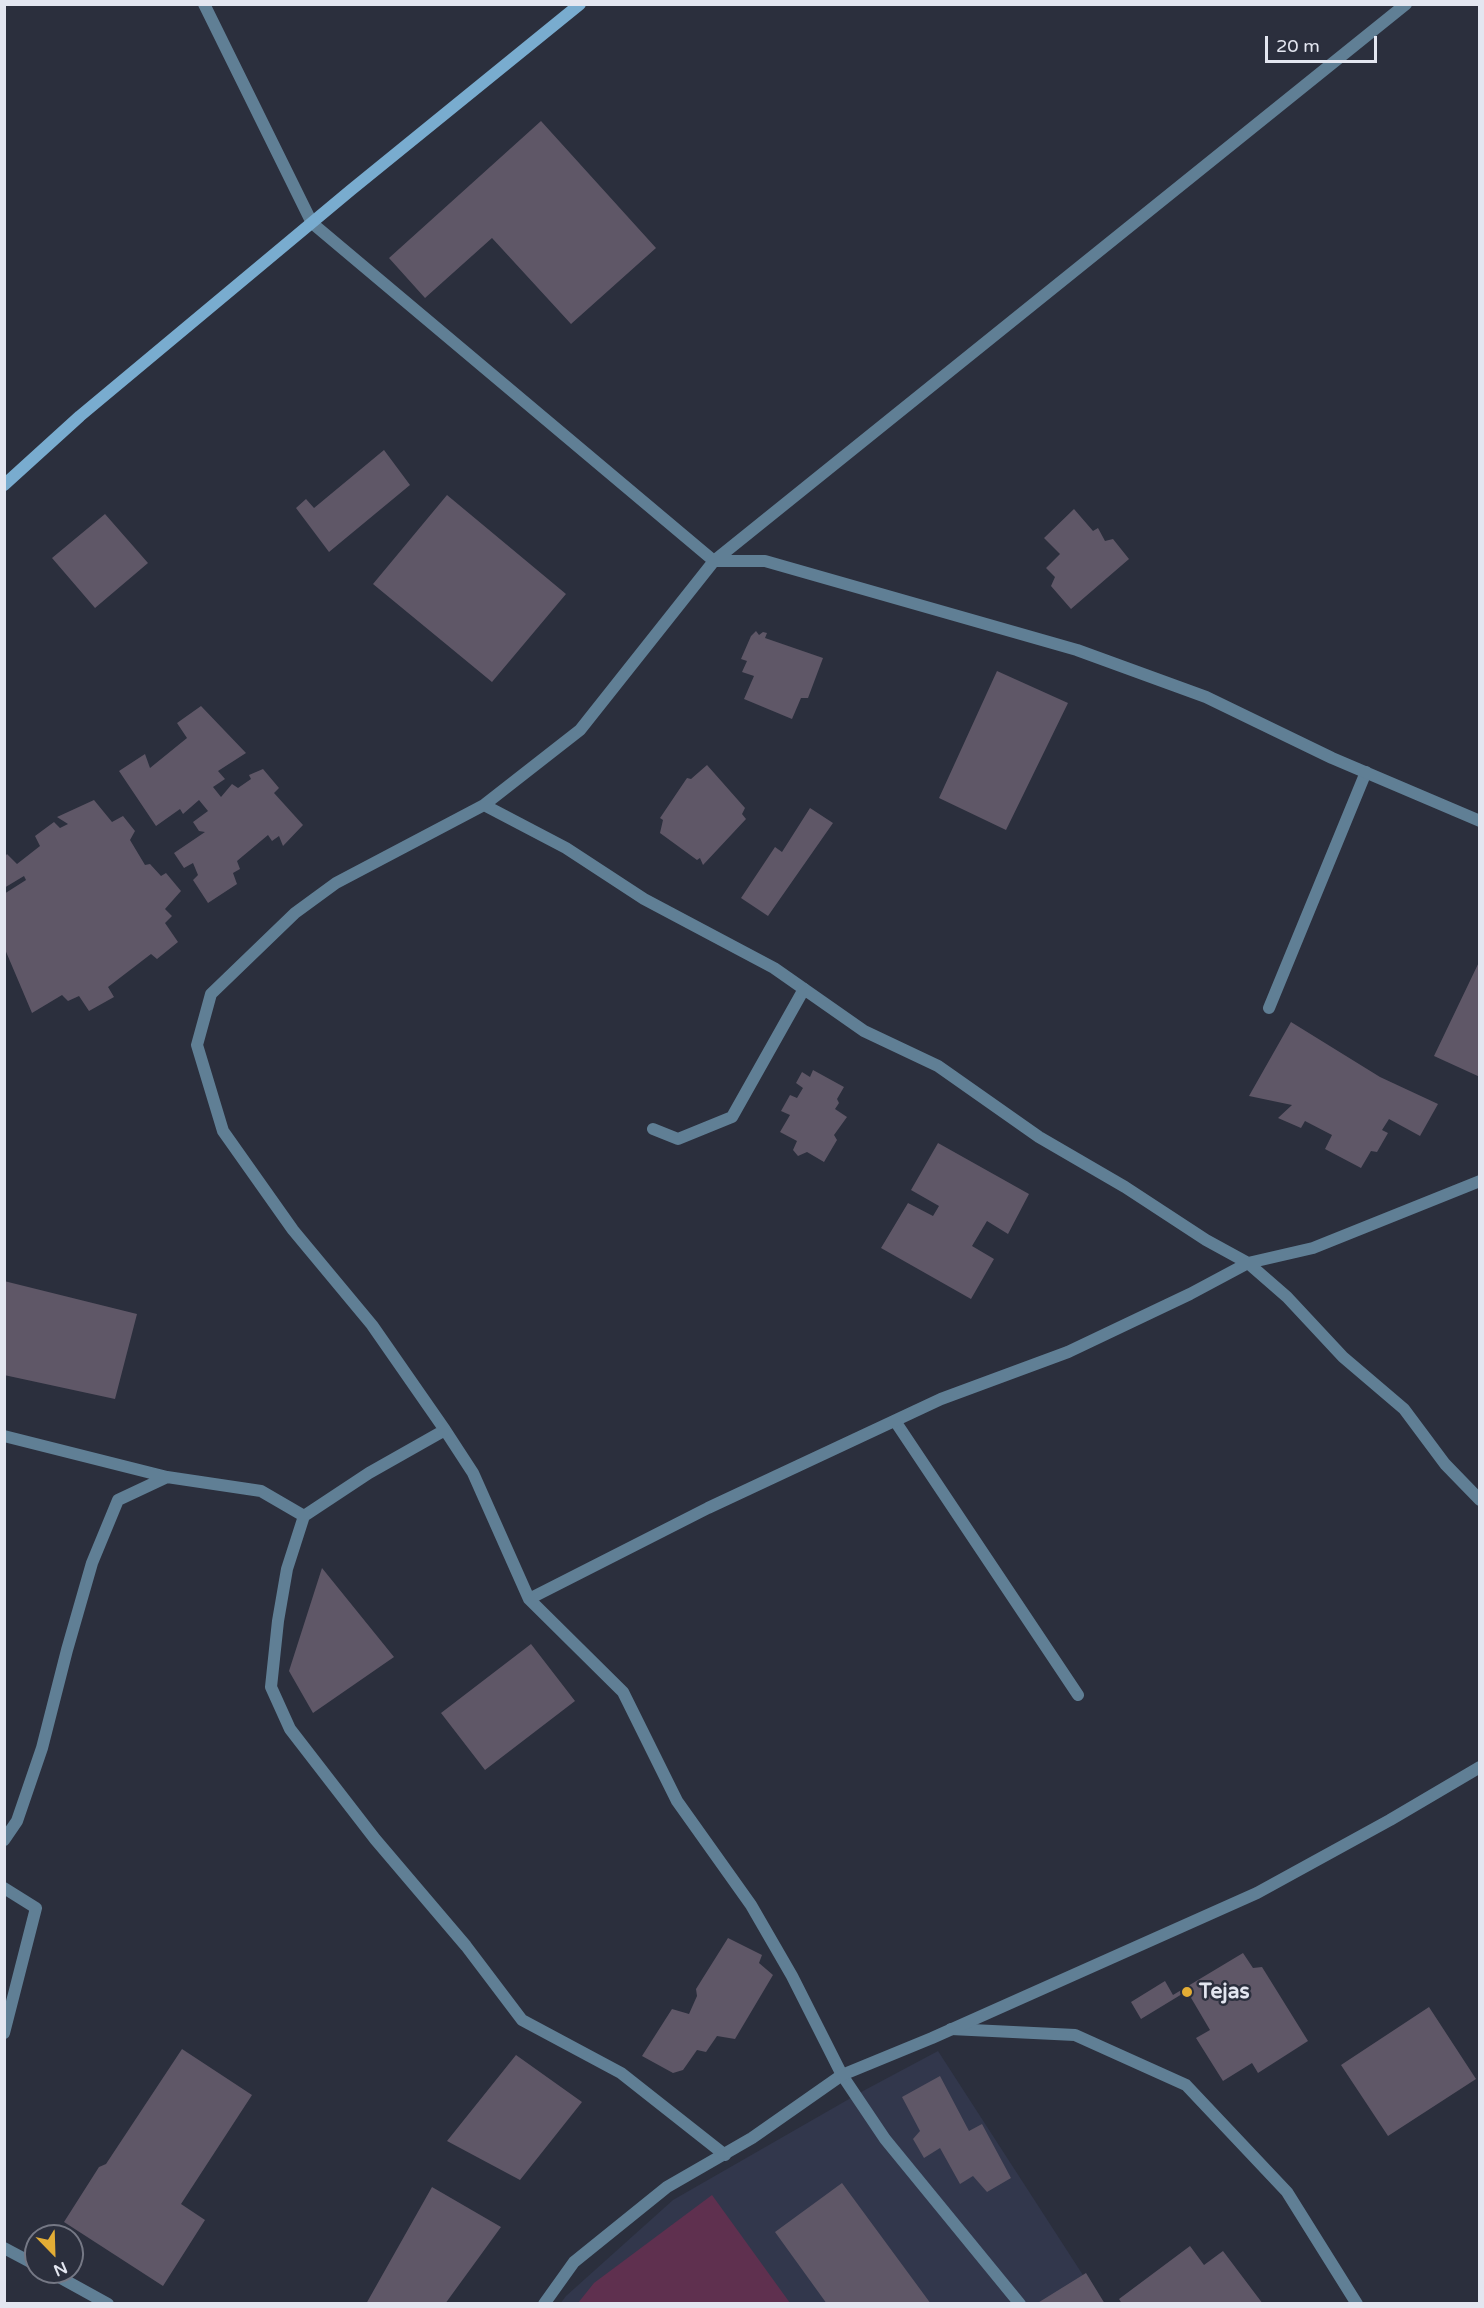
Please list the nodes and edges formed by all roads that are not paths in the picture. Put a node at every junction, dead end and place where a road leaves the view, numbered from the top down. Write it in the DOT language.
graph roads {
  1 [pos="204,4"];
  2 [pos="580,4"];
  3 [pos="1406,4"];
  4 [pos="312,223"];
  5 [pos="4,485"];
  6 [pos="714,561"];
  7 [pos="1366,772"];
  8 [pos="484,805"];
  9 [pos="1479,821"];
  10 [pos="804,989"];
  11 [pos="1269,1008"];
  12 [pos="653,1129"];
  13 [pos="1479,1181"];
  14 [pos="1248,1263"];
  15 [pos="895,1421"];
  16 [pos="445,1430"];
  17 [pos="4,1436"];
  18 [pos="167,1477"];
  19 [pos="1479,1500"];
  20 [pos="304,1516"];
  21 [pos="529,1599"];
  22 [pos="1078,1695"];
  23 [pos="1479,1767"];
  24 [pos="4,1840"];
  25 [pos="4,1888"];
  26 [pos="951,2029"];
  27 [pos="4,2033"];
  28 [pos="842,2074"];
  29 [pos="725,2155"];
  30 [pos="4,2248"];
  31 [pos="24,2259"];
  32 [pos="72,2284"];
  33 [pos="108,2304"];
  34 [pos="544,2304"];
  35 [pos="1020,2304"];
  36 [pos="1358,2304"];
  1 -- 4 [label="street"];
  2 -- 4 [label="main road"];
  3 -- 6 [label="street"];
  4 -- 5 [label="main road"];
  4 -- 6 [label="street"];
  6 -- 7 [label="street"];
  6 -- 8 [label="street"];
  7 -- 9 [label="street"];
  7 -- 11 [label="street"];
  8 -- 10 [label="street"];
  8 -- 16 [label="street"];
  10 -- 12 [label="street"];
  10 -- 14 [label="street"];
  13 -- 14 [label="street"];
  14 -- 15 [label="street"];
  14 -- 19 [label="street"];
  15 -- 21 [label="street"];
  15 -- 22 [label="street"];
  16 -- 20 [label="street"];
  16 -- 21 [label="street"];
  17 -- 18 [label="street"];
  18 -- 20 [label="street"];
  18 -- 24 [label="street"];
  20 -- 29 [label="street"];
  21 -- 28 [label="street"];
  23 -- 26 [label="street"];
  25 -- 27 [label="street"];
  26 -- 28 [label="street"];
  26 -- 36 [label="street"];
  28 -- 29 [label="street"];
  28 -- 35 [label="street"];
  29 -- 34 [label="street"];
  30 -- 31 [label="street"];
  32 -- 33 [label="street"];
}
